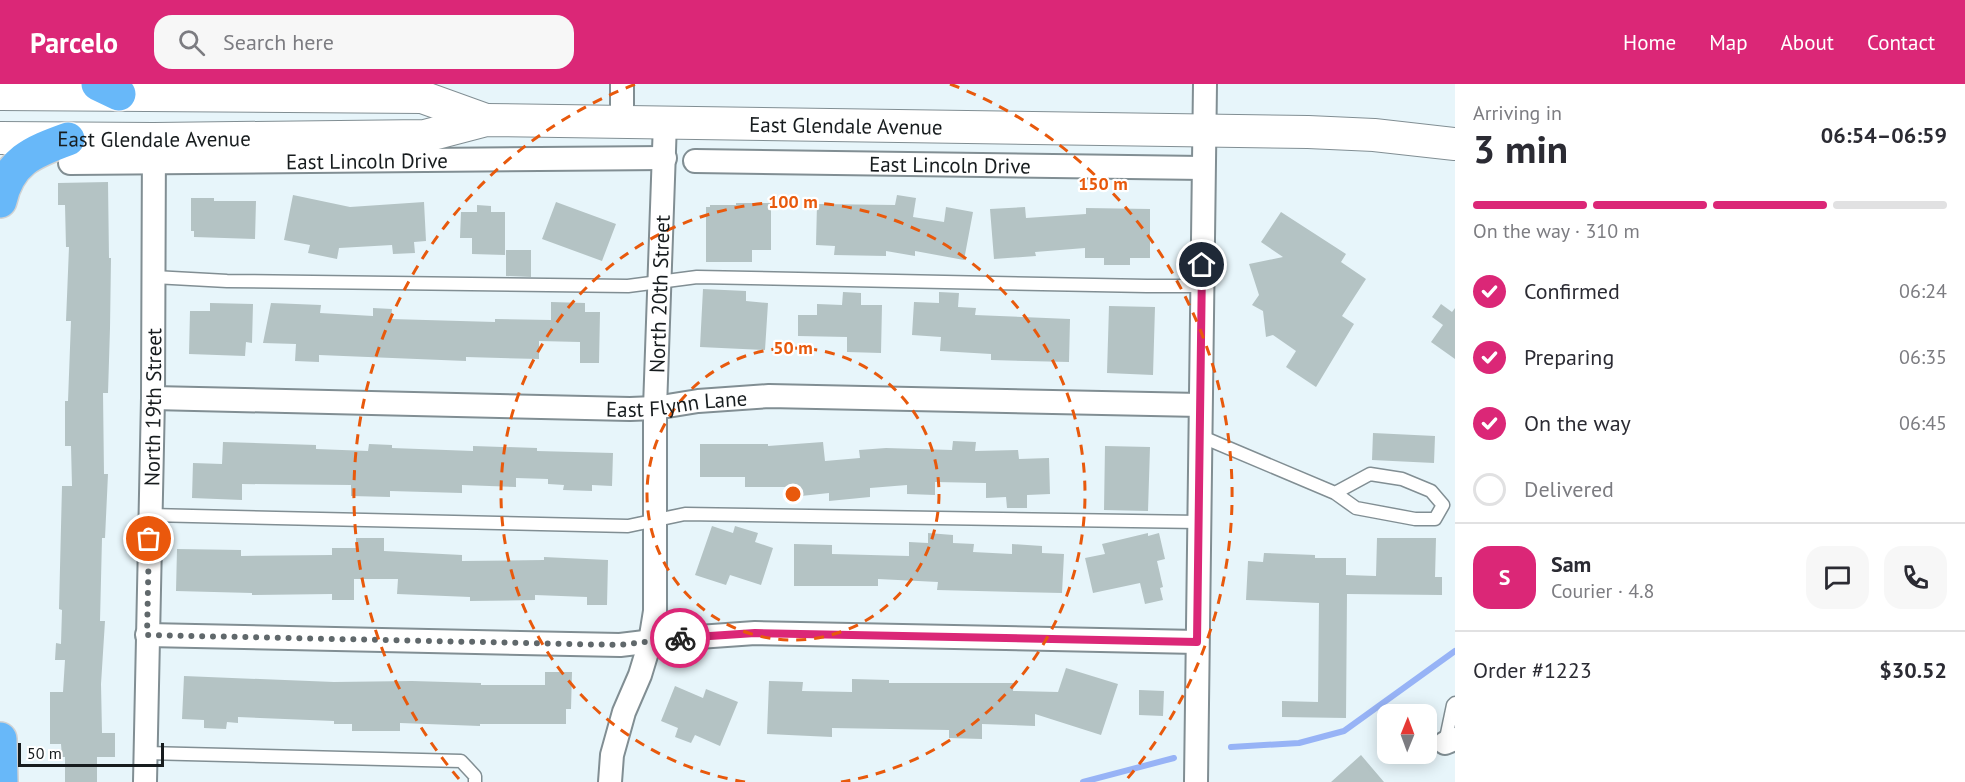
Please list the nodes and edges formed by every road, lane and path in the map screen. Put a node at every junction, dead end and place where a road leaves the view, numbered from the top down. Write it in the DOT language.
graph roads {
  1 [pos="622,84"];
  2 [pos="1205,84"];
  3 [pos="108,89"];
  4 [pos="0,94"];
  5 [pos="486,120"];
  6 [pos="622,122"];
  7 [pos="665,122"];
  8 [pos="1204,130"];
  9 [pos="0,138"];
  10 [pos="1455,144"];
  11 [pos="69,151"];
  12 [pos="154,151"];
  13 [pos="665,158"];
  14 [pos="695,161"];
  15 [pos="1203,168"];
  16 [pos="0,201"];
  17 [pos="154,277"];
  18 [pos="659,281"];
  19 [pos="1202,286"];
  20 [pos="153,398"];
  21 [pos="1200,405"];
  22 [pos="656,408"];
  23 [pos="1200,436"];
  24 [pos="1335,493"];
  25 [pos="150,515"];
  26 [pos="655,519"];
  27 [pos="1199,522"];
  28 [pos="147,635"];
  29 [pos="650,642"];
  30 [pos="1197,642"];
  31 [pos="1455,703"];
  32 [pos="0,739"];
  33 [pos="1450,741"];
  34 [pos="146,753"];
  35 [pos="1,782"];
  36 [pos="145,782"];
  37 [pos="475,782"];
  38 [pos="610,782"];
  39 [pos="1196,782"];
  1 -- 6 [label="street"];
  2 -- 8 [label="street"];
  3 -- 4 [label="main road, East Glendale Avenue"];
  3 -- 5 [label="main road, East Glendale Avenue"];
  5 -- 6 [label="main road, East Glendale Avenue"];
  5 -- 12 [label="main road, East Glendale Avenue"];
  6 -- 7 [label="main road, East Glendale Avenue"];
  7 -- 8 [label="main road, East Glendale Avenue"];
  7 -- 13 [label="street, North 20th Street"];
  8 -- 10 [label="main road"];
  8 -- 15 [label="street"];
  9 -- 11 [label="main road, East Glendale Avenue"];
  11 -- 12 [label="main road, East Glendale Avenue"];
  11 -- 16 [label="highway"];
  12 -- 13 [label="street, East Lincoln Drive"];
  12 -- 17 [label="street, North 19th Street"];
  13 -- 18 [label="street, North 20th Street"];
  14 -- 15 [label="street, East Lincoln Drive"];
  15 -- 19 [label="street"];
  17 -- 18 [label="lane"];
  17 -- 20 [label="street, North 19th Street"];
  18 -- 19 [label="lane"];
  18 -- 22 [label="street, North 20th Street"];
  19 -- 21 [label="street"];
  20 -- 22 [label="street, East Flynn Lane"];
  20 -- 25 [label="street, North 19th Street"];
  21 -- 22 [label="street, East Flynn Lane"];
  21 -- 23 [label="street"];
  22 -- 26 [label="street, North 20th Street"];
  23 -- 24 [label="lane"];
  23 -- 27 [label="street"];
  24 -- 24 [label="lane"];
  25 -- 26 [label="lane"];
  25 -- 28 [label="street, North 19th Street"];
  26 -- 27 [label="lane"];
  26 -- 29 [label="street, North 20th Street"];
  27 -- 30 [label="street"];
  28 -- 29 [label="street"];
  28 -- 34 [label="street, North 19th Street"];
  29 -- 30 [label="street"];
  29 -- 38 [label="street, North 20th Street"];
  30 -- 39 [label="street"];
  31 -- 33 [label="lane"];
  32 -- 35 [label="highway"];
  34 -- 36 [label="street, North 19th Street"];
  34 -- 37 [label="lane"];
}
